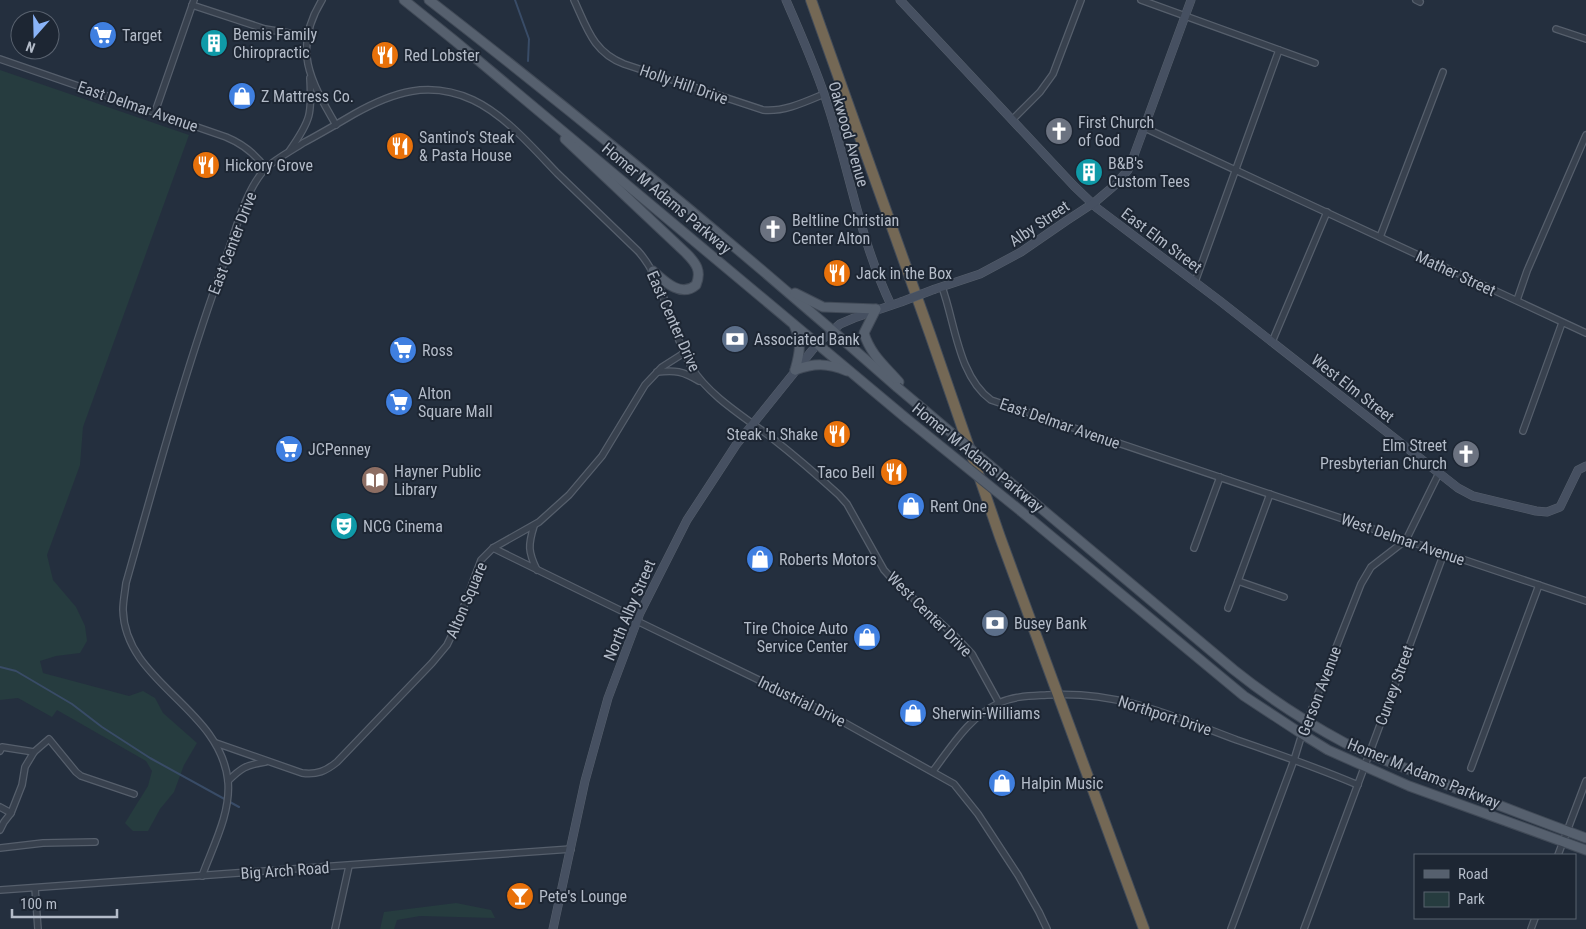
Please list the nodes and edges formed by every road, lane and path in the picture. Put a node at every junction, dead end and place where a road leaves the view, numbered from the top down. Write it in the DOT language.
graph roads {
  1 [pos="322,0"];
  2 [pos="404,0"];
  3 [pos="429,0"];
  4 [pos="574,0"];
  5 [pos="786,0"];
  6 [pos="810,0"];
  7 [pos="900,0"];
  8 [pos="1081,0"];
  9 [pos="1141,0"];
  10 [pos="1191,0"];
  11 [pos="193,2"];
  12 [pos="1184,17"];
  13 [pos="1556,29"];
  14 [pos="307,36"];
  15 [pos="1586,39"];
  16 [pos="456,41"];
  17 [pos="1279,50"];
  18 [pos="0,59"];
  19 [pos="1315,63"];
  20 [pos="1443,72"];
  21 [pos="310,73"];
  22 [pos="824,94"];
  23 [pos="155,112"];
  24 [pos="1012,120"];
  25 [pos="336,125"];
  26 [pos="1145,128"];
  27 [pos="1586,135"];
  28 [pos="288,152"];
  29 [pos="266,168"];
  30 [pos="1236,170"];
  31 [pos="1092,204"];
  32 [pos="1326,212"];
  33 [pos="1380,237"];
  34 [pos="653,271"];
  35 [pos="1195,282"];
  36 [pos="777,284"];
  37 [pos="938,288"];
  38 [pos="1517,300"];
  39 [pos="891,304"];
  40 [pos="876,309"];
  41 [pos="793,322"];
  42 [pos="1562,322"];
  43 [pos="833,330"];
  44 [pos="1586,333"];
  45 [pos="1272,342"];
  46 [pos="818,343"];
  47 [pos="684,353"];
  48 [pos="795,370"];
  49 [pos="656,372"];
  50 [pos="854,374"];
  51 [pos="705,384"];
  52 [pos="921,407"];
  53 [pos="753,423"];
  54 [pos="1523,431"];
  55 [pos="1586,466"];
  56 [pos="1439,473"];
  57 [pos="1220,477"];
  58 [pos="1270,494"];
  59 [pos="534,526"];
  60 [pos="1406,540"];
  61 [pos="493,548"];
  62 [pos="1194,548"];
  63 [pos="1444,553"];
  64 [pos="537,570"];
  65 [pos="1238,581"];
  66 [pos="1539,584"];
  67 [pos="1284,597"];
  68 [pos="1586,600"];
  69 [pos="1228,608"];
  70 [pos="637,621"];
  71 [pos="1058,694"];
  72 [pos="999,703"];
  73 [pos="1307,721"];
  74 [pos="1302,734"];
  75 [pos="216,744"];
  76 [pos="0,751"];
  77 [pos="34,752"];
  78 [pos="1369,754"];
  79 [pos="1294,760"];
  80 [pos="266,761"];
  81 [pos="1364,767"];
  82 [pos="1471,768"];
  83 [pos="933,771"];
  84 [pos="228,781"];
  85 [pos="1586,781"];
  86 [pos="1358,785"];
  87 [pos="134,794"];
  88 [pos="0,807"];
  89 [pos="11,813"];
  90 [pos="0,830"];
  91 [pos="1568,831"];
  92 [pos="1586,838"];
  93 [pos="95,842"];
  94 [pos="1563,842"];
  95 [pos="0,848"];
  96 [pos="571,849"];
  97 [pos="1586,850"];
  98 [pos="1558,854"];
  99 [pos="349,866"];
  100 [pos="202,876"];
  101 [pos="35,888"];
  102 [pos="0,890"];
  103 [pos="38,929"];
  104 [pos="335,929"];
  105 [pos="553,929"];
  106 [pos="1047,929"];
  107 [pos="1144,929"];
  108 [pos="1231,929"];
  109 [pos="1304,929"];
  1 -- 14 [label="street"];
  2 -- 16 [label="main road, Homer M Adams Parkway"];
  3 -- 36 [label="main road, Homer M Adams Parkway"];
  4 -- 22 [label="street, Holly Hill Drive"];
  5 -- 22 [label="street, Oakwood Avenue"];
  6 -- 71 [label="highway"];
  7 -- 24 [label="street, East Elm Street"];
  8 -- 24 [label="street"];
  9 -- 12 [label="street"];
  10 -- 12 [label="street, Alby Street"];
  11 -- 14 [label="street"];
  11 -- 23 [label="street"];
  12 -- 17 [label="street"];
  12 -- 26 [label="street, Alby Street"];
  13 -- 15 [label="street"];
  14 -- 21 [label="street"];
  16 -- 34 [label="main road"];
  16 -- 41 [label="main road, Homer M Adams Parkway"];
  17 -- 19 [label="street"];
  17 -- 30 [label="street"];
  18 -- 23 [label="street, East Delmar Avenue"];
  20 -- 33 [label="street"];
  21 -- 25 [label="street"];
  21 -- 28 [label="street"];
  22 -- 39 [label="street, Oakwood Avenue"];
  23 -- 29 [label="street, East Delmar Avenue"];
  24 -- 31 [label="street, East Elm Street"];
  25 -- 28 [label="street, East Center Drive"];
  25 -- 34 [label="street, East Center Drive"];
  26 -- 30 [label="street, Mather Street"];
  26 -- 31 [label="street, Alby Street"];
  27 -- 38 [label="street"];
  28 -- 29 [label="street, East Center Drive"];
  29 -- 75 [label="street, East Center Drive"];
  30 -- 32 [label="street, Mather Street"];
  30 -- 35 [label="street"];
  31 -- 35 [label="street, East Elm Street"];
  31 -- 37 [label="street, Alby Street"];
  32 -- 33 [label="street, Mather Street"];
  32 -- 45 [label="street"];
  33 -- 38 [label="street, Mather Street"];
  34 -- 47 [label="street, East Center Drive"];
  35 -- 45 [label="street, East Elm Street"];
  36 -- 40 [label="main road"];
  36 -- 43 [label="main road, Homer M Adams Parkway"];
  37 -- 39 [label="street, Alby Street, bridge"];
  37 -- 57 [label="street, East Delmar Avenue"];
  38 -- 42 [label="street, Mather Street"];
  39 -- 40 [label="street, Alby Street"];
  40 -- 43 [label="street, Alby Street"];
  40 -- 52 [label="main road"];
  41 -- 46 [label="main road, Homer M Adams Parkway"];
  41 -- 48 [label="main road"];
  42 -- 44 [label="street, Mather Street"];
  42 -- 54 [label="street"];
  43 -- 46 [label="street, Alby Street"];
  43 -- 52 [label="main road, Homer M Adams Parkway, bridge"];
  45 -- 56 [label="street, West Elm Street"];
  46 -- 48 [label="street, North Alby Street"];
  46 -- 50 [label="main road, Homer M Adams Parkway"];
  47 -- 49 [label="street, Alton Square"];
  47 -- 51 [label="street, East Center Drive"];
  48 -- 50 [label="main road"];
  48 -- 53 [label="street, North Alby Street"];
  49 -- 51 [label="street"];
  49 -- 59 [label="street, Alton Square"];
  50 -- 74 [label="main road, Homer M Adams Parkway, bridge"];
  51 -- 53 [label="street, East Center Drive"];
  52 -- 73 [label="main road, Homer M Adams Parkway, bridge"];
  53 -- 70 [label="street, North Alby Street"];
  53 -- 72 [label="street, West Center Drive"];
  55 -- 56 [label="street, West Elm Street"];
  56 -- 60 [label="street, Gerson Avenue"];
  57 -- 58 [label="street, West Delmar Avenue"];
  57 -- 62 [label="street"];
  58 -- 60 [label="street, West Delmar Avenue"];
  58 -- 65 [label="street"];
  59 -- 61 [label="street, Alton Square"];
  59 -- 64 [label="street"];
  60 -- 63 [label="street, West Delmar Avenue"];
  60 -- 73 [label="street, Gerson Avenue"];
  61 -- 64 [label="street, Industrial Drive"];
  61 -- 80 [label="street, Alton Square"];
  63 -- 66 [label="street, West Delmar Avenue"];
  63 -- 78 [label="street, Curvey Street"];
  64 -- 70 [label="street, Industrial Drive"];
  65 -- 67 [label="street"];
  65 -- 69 [label="street"];
  66 -- 68 [label="street, West Delmar Avenue"];
  66 -- 82 [label="street"];
  70 -- 83 [label="street, Industrial Drive"];
  70 -- 96 [label="street, North Alby Street"];
  71 -- 72 [label="street, Northport Drive"];
  71 -- 79 [label="street, Northport Drive"];
  71 -- 107 [label="highway"];
  72 -- 83 [label="street, Northport Drive"];
  73 -- 74 [label="street, Gerson Avenue"];
  73 -- 78 [label="main road, Homer M Adams Parkway"];
  74 -- 79 [label="street, Gerson Avenue"];
  74 -- 81 [label="main road, Homer M Adams Parkway"];
  75 -- 80 [label="street, Alton Square"];
  75 -- 84 [label="street, East Center Drive"];
  76 -- 77 [label="street"];
  77 -- 87 [label="street"];
  77 -- 89 [label="street"];
  78 -- 81 [label="street, Curvey Street"];
  78 -- 91 [label="main road, Homer M Adams Parkway"];
  79 -- 86 [label="street, Northport Drive"];
  79 -- 108 [label="street, Gerson Avenue"];
  80 -- 84 [label="street"];
  81 -- 86 [label="street, Curvey Street"];
  81 -- 94 [label="main road, Homer M Adams Parkway"];
  83 -- 106 [label="street, Industrial Drive"];
  84 -- 100 [label="street, East Center Drive"];
  85 -- 91 [label="street"];
  86 -- 109 [label="street, Curvey Street"];
  88 -- 89 [label="street"];
  89 -- 90 [label="street"];
  91 -- 92 [label="main road, Homer M Adams Parkway"];
  91 -- 94 [label="street"];
  93 -- 95 [label="street"];
  94 -- 97 [label="main road, Homer M Adams Parkway"];
  94 -- 98 [label="street"];
  96 -- 99 [label="street, Big Arch Road"];
  96 -- 105 [label="street, North Alby Street"];
  99 -- 100 [label="street, Big Arch Road"];
  99 -- 104 [label="street"];
  100 -- 101 [label="street, Big Arch Road"];
  101 -- 102 [label="street, Big Arch Road"];
  101 -- 103 [label="street"];
}
